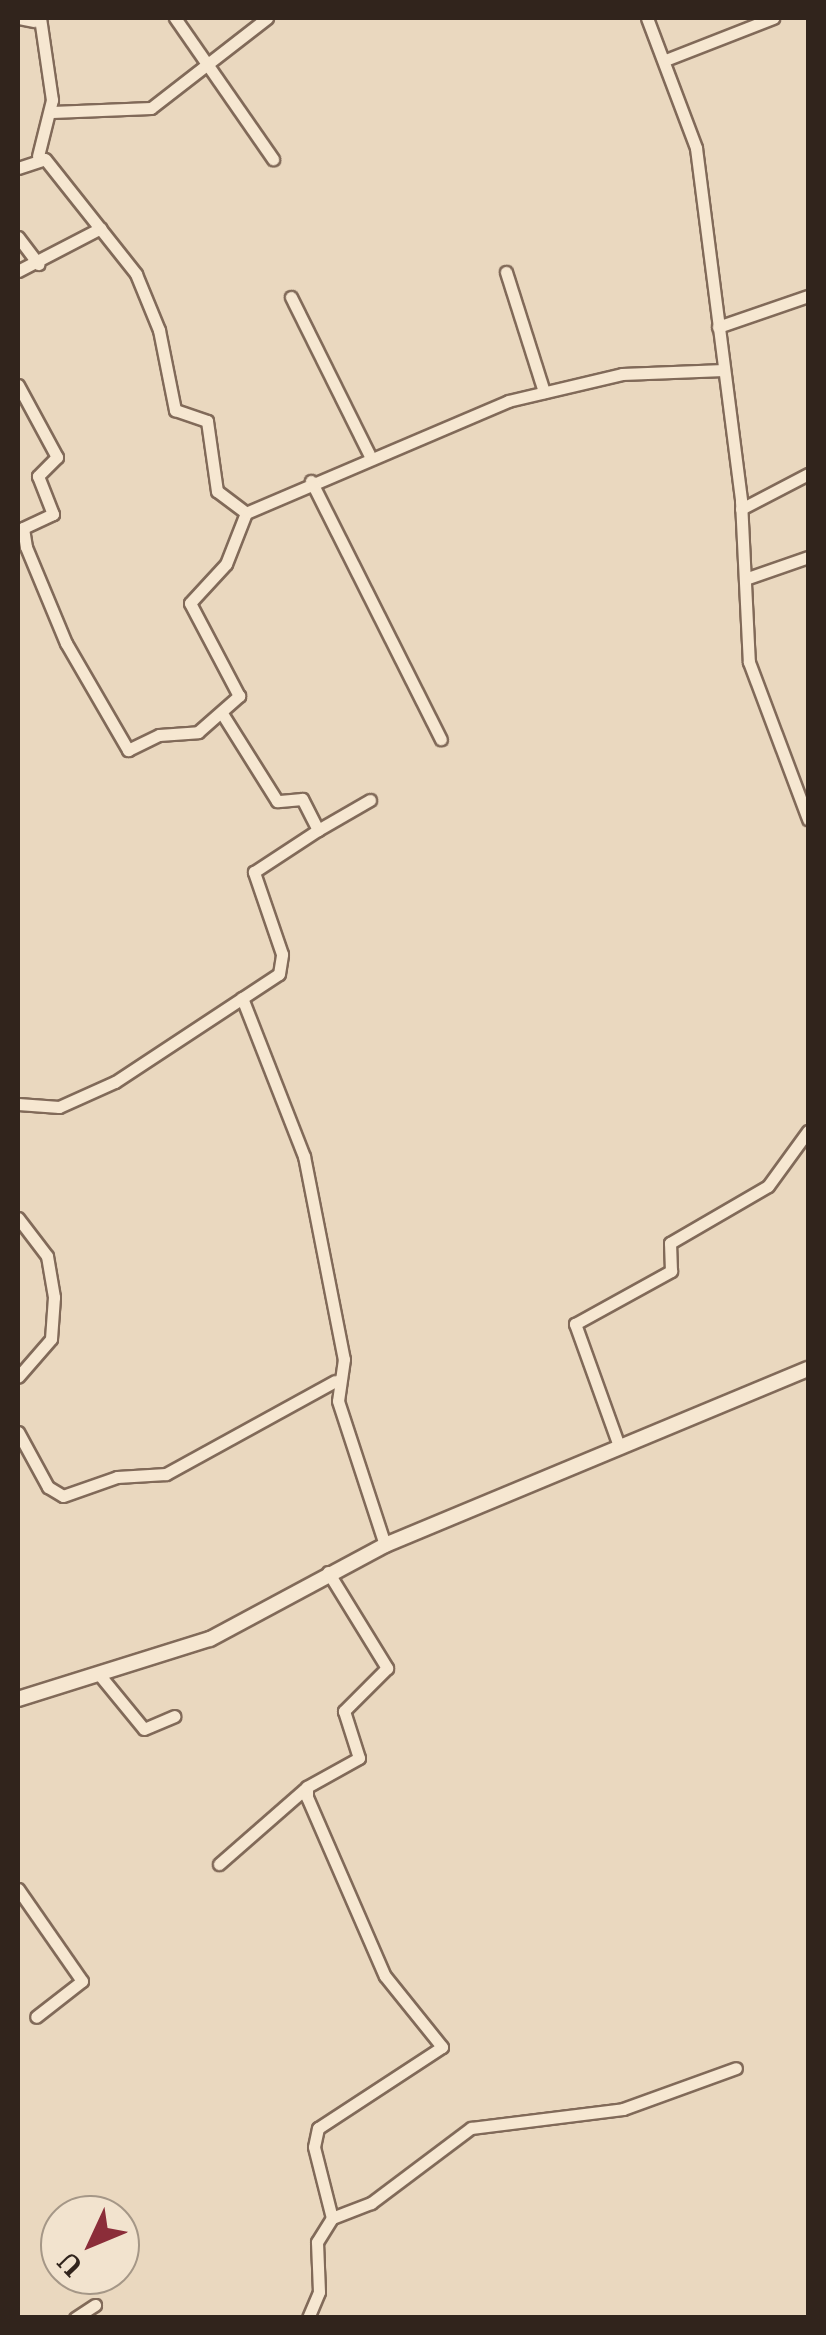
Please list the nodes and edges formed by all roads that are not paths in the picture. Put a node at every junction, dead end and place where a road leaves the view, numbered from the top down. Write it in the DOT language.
graph roads {
  1 [pos="18,18"];
  2 [pos="175,18"];
  3 [pos="267,18"];
  4 [pos="647,18"];
  5 [pos="774,18"];
  6 [pos="37,19"];
  7 [pos="668,59"];
  8 [pos="208,64"];
  9 [pos="52,112"];
  10 [pos="38,156"];
  11 [pos="273,159"];
  12 [pos="18,168"];
  13 [pos="101,228"];
  14 [pos="18,237"];
  15 [pos="38,264"];
  16 [pos="18,271"];
  17 [pos="506,272"];
  18 [pos="808,296"];
  19 [pos="291,297"];
  20 [pos="718,327"];
  21 [pos="724,370"];
  22 [pos="18,385"];
  23 [pos="544,392"];
  24 [pos="369,454"];
  25 [pos="808,474"];
  26 [pos="311,481"];
  27 [pos="741,509"];
  28 [pos="246,513"];
  29 [pos="20,529"];
  30 [pos="808,558"];
  31 [pos="746,579"];
  32 [pos="223,715"];
  33 [pos="441,738"];
  34 [pos="370,800"];
  35 [pos="808,819"];
  36 [pos="318,830"];
  37 [pos="242,998"];
  38 [pos="18,1104"];
  39 [pos="808,1131"];
  40 [pos="18,1218"];
  41 [pos="808,1369"];
  42 [pos="18,1377"];
  43 [pos="335,1381"];
  44 [pos="18,1432"];
  45 [pos="619,1446"];
  46 [pos="385,1545"];
  47 [pos="328,1572"];
  48 [pos="98,1673"];
  49 [pos="18,1699"];
  50 [pos="174,1716"];
  51 [pos="308,1787"];
  52 [pos="219,1864"];
  53 [pos="18,1888"];
  54 [pos="36,2017"];
  55 [pos="736,2068"];
  56 [pos="332,2218"];
  57 [pos="95,2305"];
  58 [pos="74,2318"];
  59 [pos="308,2318"];
  1 -- 6 [label="street"];
  2 -- 8 [label="street"];
  3 -- 8 [label="street"];
  4 -- 7 [label="street"];
  5 -- 7 [label="street"];
  6 -- 9 [label="street"];
  7 -- 20 [label="street"];
  8 -- 9 [label="street"];
  8 -- 11 [label="street"];
  9 -- 10 [label="street"];
  10 -- 12 [label="street"];
  10 -- 13 [label="street"];
  13 -- 15 [label="street"];
  13 -- 28 [label="street"];
  14 -- 15 [label="street"];
  15 -- 16 [label="street"];
  17 -- 23 [label="street"];
  18 -- 20 [label="street"];
  19 -- 24 [label="street"];
  20 -- 21 [label="street"];
  21 -- 23 [label="street"];
  21 -- 27 [label="street"];
  22 -- 29 [label="street"];
  23 -- 24 [label="street"];
  24 -- 26 [label="street"];
  25 -- 27 [label="street"];
  26 -- 28 [label="street"];
  26 -- 33 [label="street"];
  27 -- 31 [label="street"];
  28 -- 32 [label="street"];
  29 -- 32 [label="street"];
  30 -- 31 [label="street"];
  31 -- 35 [label="street"];
  32 -- 36 [label="street"];
  34 -- 36 [label="street"];
  36 -- 37 [label="street"];
  37 -- 38 [label="street"];
  37 -- 43 [label="street"];
  39 -- 45 [label="street"];
  40 -- 42 [label="street"];
  41 -- 45 [label="street"];
  43 -- 44 [label="street"];
  43 -- 46 [label="street"];
  45 -- 46 [label="street"];
  46 -- 47 [label="street"];
  47 -- 48 [label="street"];
  47 -- 51 [label="street"];
  48 -- 49 [label="street"];
  48 -- 50 [label="street"];
  51 -- 52 [label="street"];
  51 -- 56 [label="street"];
  53 -- 54 [label="street"];
  55 -- 56 [label="street"];
  56 -- 59 [label="street"];
  57 -- 58 [label="street"];
}
